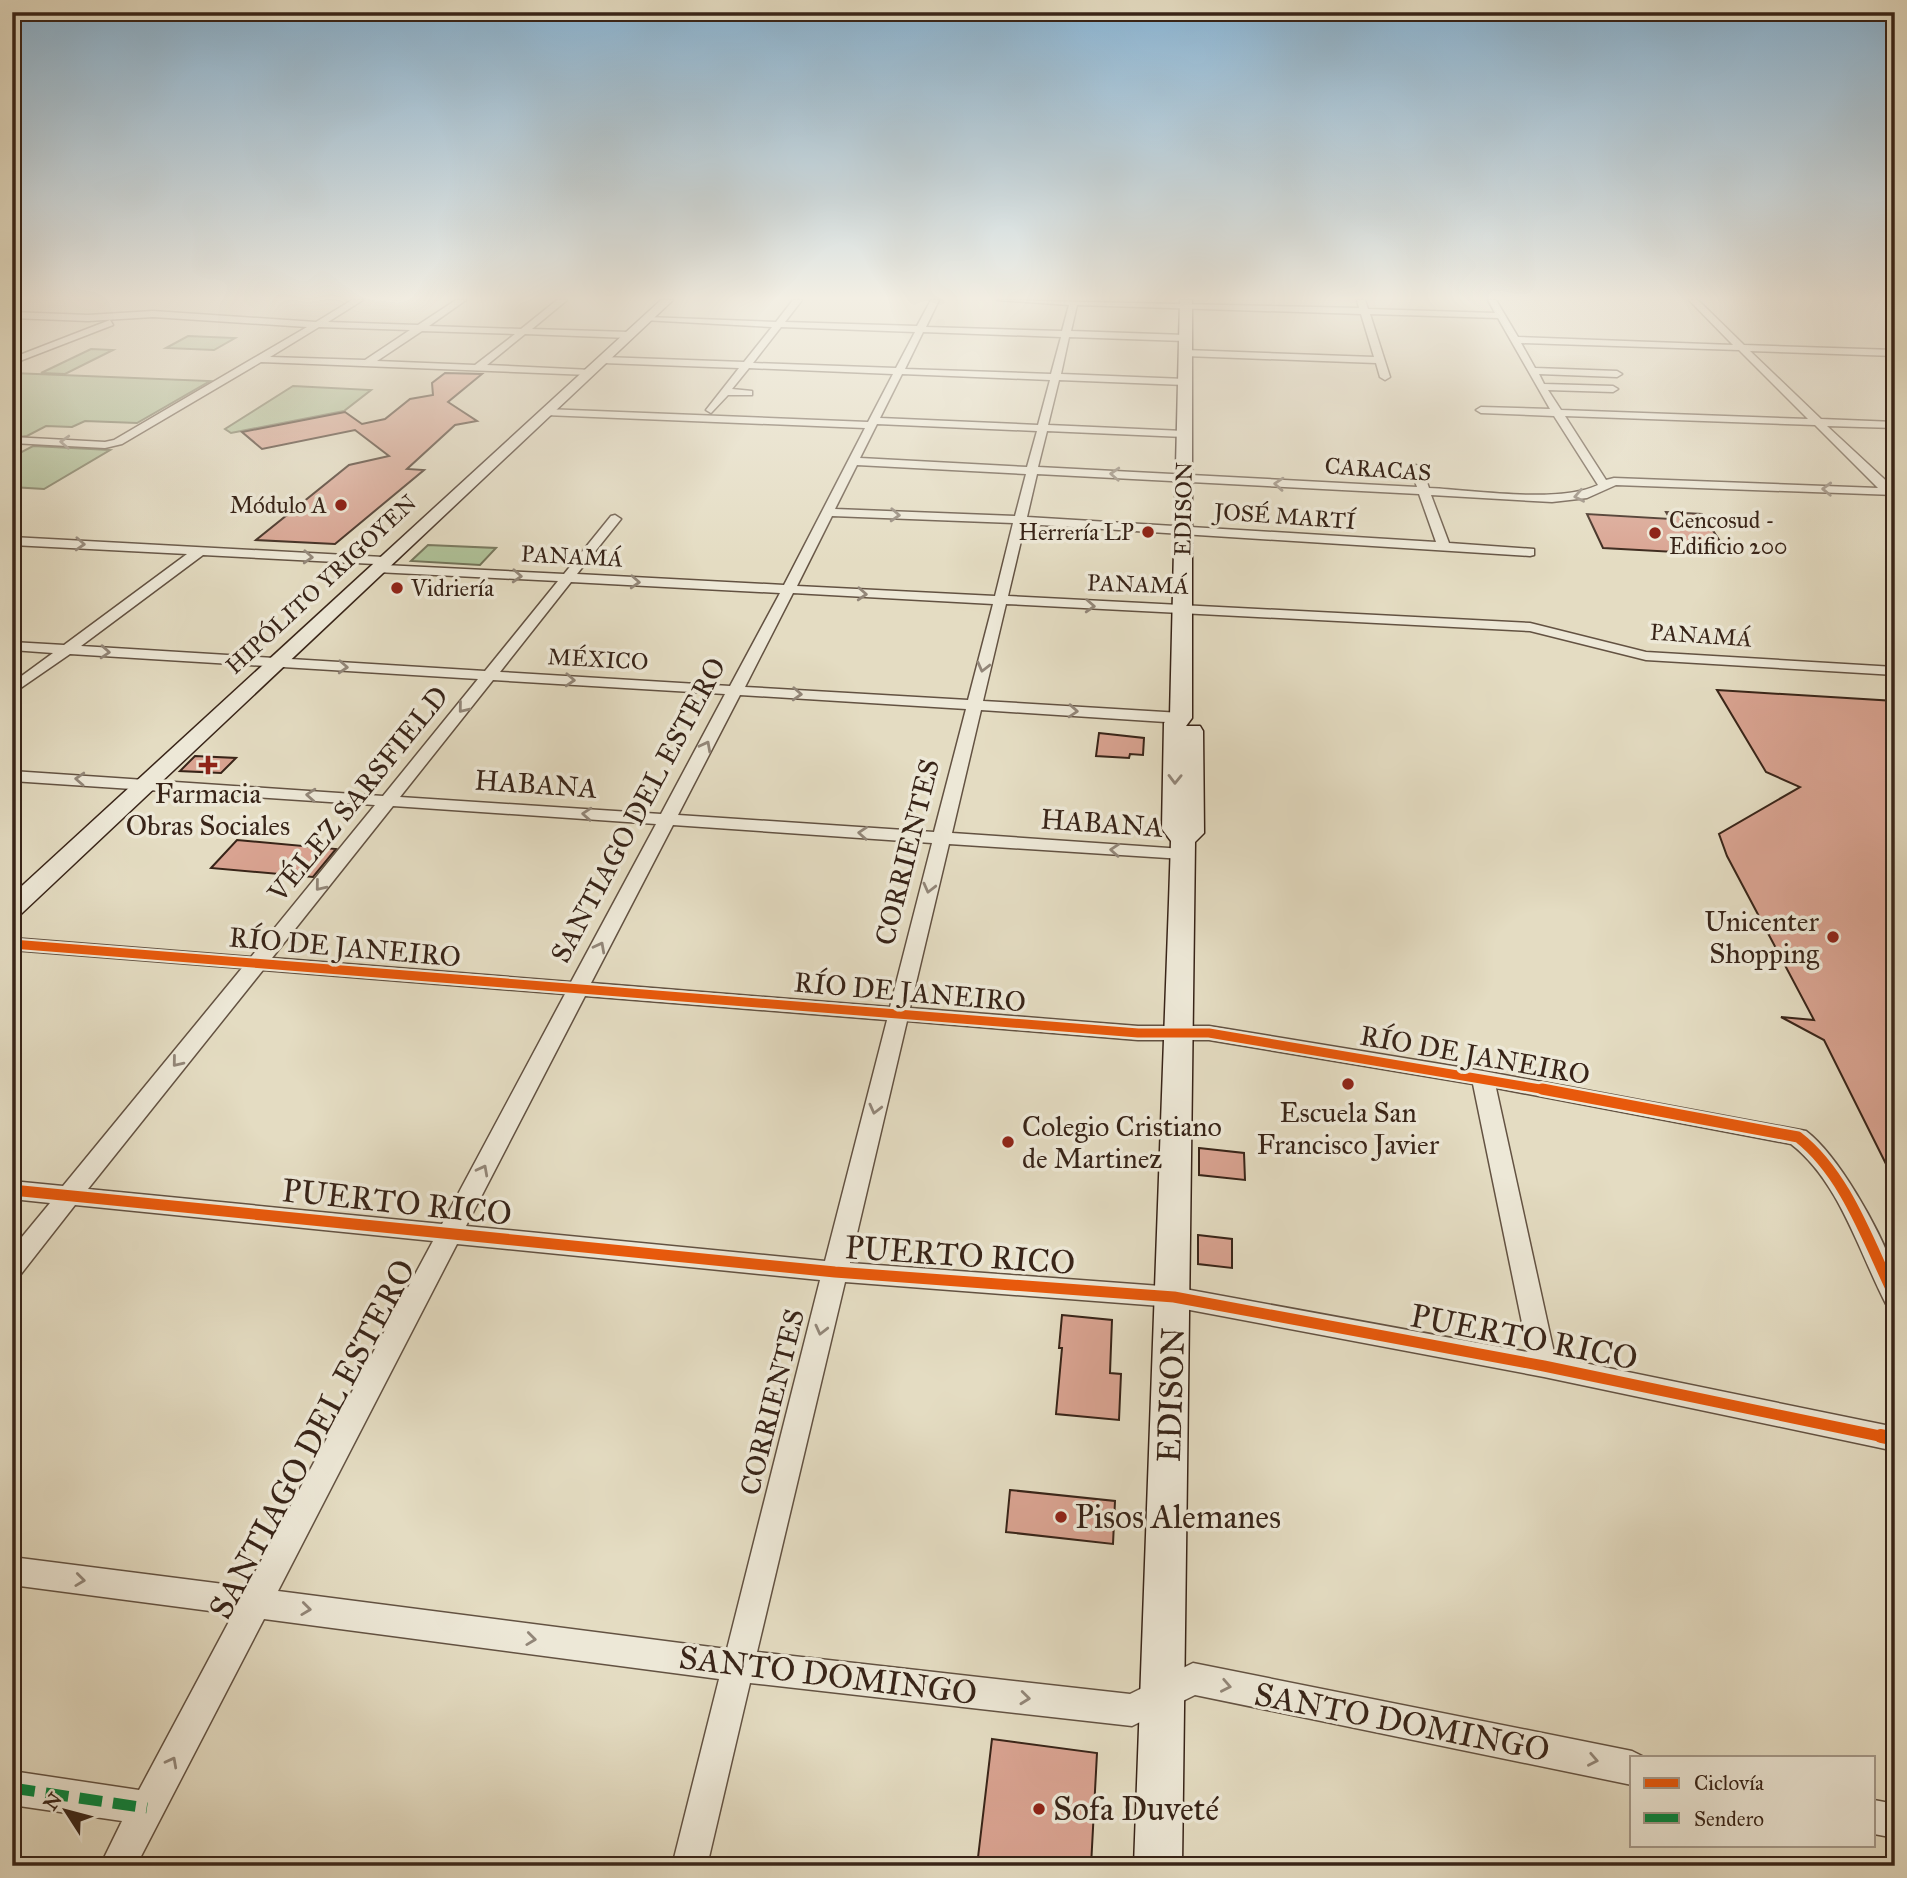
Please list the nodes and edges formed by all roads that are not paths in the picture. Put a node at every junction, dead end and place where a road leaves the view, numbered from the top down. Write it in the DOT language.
graph roads {
  1 [pos="1541,387"];
  2 [pos="211,388"];
  3 [pos="572,388"];
  4 [pos="728,388"];
  5 [pos="891,388"];
  6 [pos="1052,388"];
  7 [pos="1185,388"];
  8 [pos="1564,388"];
  9 [pos="1782,388"];
  10 [pos="1613,389"];
  11 [pos="725,392"];
  12 [pos="748,393"];
  13 [pos="711,410"];
  14 [pos="1481,410"];
  15 [pos="545,412"];
  16 [pos="1558,412"];
  17 [pos="1817,422"];
  18 [pos="873,423"];
  19 [pos="1895,425"];
  20 [pos="1042,428"];
  21 [pos="1184,434"];
  22 [pos="12,440"];
  23 [pos="853,461"];
  24 [pos="1416,468"];
  25 [pos="1032,469"];
  26 [pos="1183,478"];
  27 [pos="1600,479"];
  28 [pos="1892,492"];
  29 [pos="1427,494"];
  30 [pos="827,512"];
  31 [pos="615,519"];
  32 [pos="1020,520"];
  33 [pos="1183,530"];
  34 [pos="19,541"];
  35 [pos="1444,548"];
  36 [pos="12,550"];
  37 [pos="200,551"];
  38 [pos="1530,552"];
  39 [pos="379,565"];
  40 [pos="567,579"];
  41 [pos="788,590"];
  42 [pos="1000,601"];
  43 [pos="1182,609"];
  44 [pos="12,646"];
  45 [pos="67,649"];
  46 [pos="274,663"];
  47 [pos="1895,671"];
  48 [pos="489,676"];
  49 [pos="12,690"];
  50 [pos="735,690"];
  51 [pos="974,705"];
  52 [pos="1181,718"];
  53 [pos="12,776"];
  54 [pos="147,783"];
  55 [pos="390,800"];
  56 [pos="667,820"];
  57 [pos="941,839"];
  58 [pos="1183,847"];
  59 [pos="12,909"];
  60 [pos="12,944"];
  61 [pos="257,963"];
  62 [pos="578,989"];
  63 [pos="898,1014"];
  64 [pos="1177,1032"];
  65 [pos="1483,1078"];
  66 [pos="12,1190"];
  67 [pos="70,1195"];
  68 [pos="449,1234"];
  69 [pos="12,1267"];
  70 [pos="835,1272"];
  71 [pos="1174,1297"];
  72 [pos="1895,1297"];
  73 [pos="1544,1366"];
  74 [pos="1895,1439"];
  75 [pos="12,1571"];
  76 [pos="256,1603"];
  77 [pos="738,1665"];
  78 [pos="1162,1695"];
  79 [pos="1630,1768"];
  80 [pos="12,1788"];
  81 [pos="147,1808"];
  82 [pos="1876,1817"];
  83 [pos="1895,1821"];
  84 [pos="117,1866"];
  85 [pos="689,1866"];
  86 [pos="1158,1866"];
  1 -- 16 [label="street"];
  2 -- 22 [label="street, one-way"];
  3 -- 15 [label="street, HIPÓLITO YRIGOYEN"];
  4 -- 11 [label="street"];
  5 -- 18 [label="street, SANTIAGO DEL ESTERO"];
  6 -- 20 [label="street, CORRIENTES"];
  7 -- 21 [label="street, EDISON"];
  8 -- 10 [label="street"];
  9 -- 17 [label="street"];
  11 -- 12 [label="street"];
  11 -- 13 [label="street"];
  14 -- 16 [label="street"];
  15 -- 18 [label="street"];
  15 -- 39 [label="street, HIPÓLITO YRIGOYEN"];
  16 -- 17 [label="street"];
  16 -- 27 [label="street"];
  17 -- 19 [label="street"];
  17 -- 28 [label="street"];
  18 -- 20 [label="street"];
  18 -- 23 [label="street, SANTIAGO DEL ESTERO"];
  20 -- 21 [label="street"];
  20 -- 25 [label="street, CORRIENTES"];
  21 -- 26 [label="street, EDISON"];
  23 -- 25 [label="street, CARACAS"];
  23 -- 30 [label="street, SANTIAGO DEL ESTERO"];
  24 -- 29 [label="street"];
  26 -- 25 [label="street, CARACAS, one-way"];
  25 -- 32 [label="street, CORRIENTES"];
  29 -- 26 [label="street, CARACAS, one-way"];
  26 -- 33 [label="street, EDISON"];
  28 -- 27 [label="street, CARACAS, one-way"];
  27 -- 29 [label="street, CARACAS, one-way"];
  29 -- 35 [label="street"];
  30 -- 32 [label="street, JOSÉ MARTÍ, one-way"];
  30 -- 41 [label="street, SANTIAGO DEL ESTERO"];
  31 -- 40 [label="street, VÉLEZ SARSFIELD"];
  32 -- 33 [label="street, JOSÉ MARTÍ"];
  32 -- 42 [label="street, CORRIENTES"];
  33 -- 35 [label="street, JOSÉ MARTÍ"];
  33 -- 43 [label="street, EDISON"];
  34 -- 36 [label="street"];
  34 -- 37 [label="street, PANAMÁ, one-way"];
  35 -- 38 [label="street, JOSÉ MARTÍ"];
  37 -- 39 [label="street, PANAMÁ, one-way"];
  37 -- 45 [label="street"];
  39 -- 40 [label="street, PANAMÁ, one-way"];
  39 -- 46 [label="street, HIPÓLITO YRIGOYEN"];
  40 -- 41 [label="street, PANAMÁ, one-way"];
  40 -- 48 [label="street, VÉLEZ SARSFIELD"];
  41 -- 42 [label="street, PANAMÁ, one-way"];
  41 -- 50 [label="street, SANTIAGO DEL ESTERO"];
  42 -- 43 [label="street, PANAMÁ, one-way"];
  42 -- 51 [label="street, CORRIENTES, one-way"];
  43 -- 47 [label="street, PANAMÁ"];
  43 -- 52 [label="street, EDISON"];
  44 -- 45 [label="street, MÉXICO"];
  45 -- 46 [label="street, MÉXICO, one-way"];
  45 -- 49 [label="street"];
  46 -- 48 [label="street, MÉXICO, one-way"];
  46 -- 54 [label="street, HIPÓLITO YRIGOYEN"];
  48 -- 50 [label="street, MÉXICO, one-way"];
  48 -- 55 [label="street, VÉLEZ SARSFIELD, one-way"];
  50 -- 51 [label="street, MÉXICO, one-way"];
  56 -- 50 [label="street, SANTIAGO DEL ESTERO, one-way"];
  51 -- 52 [label="street, MÉXICO, one-way"];
  51 -- 57 [label="street, CORRIENTES"];
  52 -- 58 [label="street, EDISON"];
  54 -- 53 [label="street, HABANA, one-way"];
  55 -- 54 [label="street, HABANA, one-way"];
  54 -- 59 [label="street, HIPÓLITO YRIGOYEN"];
  56 -- 55 [label="street, HABANA, one-way"];
  55 -- 61 [label="street, VÉLEZ SARSFIELD, one-way"];
  57 -- 56 [label="street, HABANA, one-way"];
  62 -- 56 [label="street, SANTIAGO DEL ESTERO, one-way"];
  58 -- 57 [label="street, HABANA, one-way"];
  57 -- 63 [label="street, CORRIENTES, one-way"];
  58 -- 64 [label="street, EDISON"];
  60 -- 61 [label="street, RÍO DE JANEIRO"];
  61 -- 62 [label="street, RÍO DE JANEIRO"];
  61 -- 67 [label="street, VÉLEZ SARSFIELD, one-way"];
  62 -- 63 [label="street, RÍO DE JANEIRO"];
  68 -- 62 [label="street, SANTIAGO DEL ESTERO, one-way"];
  63 -- 64 [label="street, RÍO DE JANEIRO"];
  63 -- 70 [label="street, CORRIENTES, one-way"];
  64 -- 65 [label="street, RÍO DE JANEIRO"];
  64 -- 71 [label="street, EDISON"];
  65 -- 72 [label="street, RÍO DE JANEIRO"];
  65 -- 73 [label="street"];
  66 -- 67 [label="street, PUERTO RICO"];
  67 -- 68 [label="street, PUERTO RICO"];
  67 -- 69 [label="street, VÉLEZ SARSFIELD"];
  68 -- 70 [label="street, PUERTO RICO"];
  68 -- 76 [label="street, SANTIAGO DEL ESTERO"];
  70 -- 71 [label="street, PUERTO RICO"];
  70 -- 77 [label="street, CORRIENTES, one-way"];
  71 -- 73 [label="street, PUERTO RICO"];
  71 -- 78 [label="street, EDISON"];
  73 -- 74 [label="street, PUERTO RICO"];
  75 -- 76 [label="street, SANTO DOMINGO, one-way"];
  76 -- 77 [label="street, SANTO DOMINGO, one-way"];
  81 -- 76 [label="street, SANTIAGO DEL ESTERO, one-way"];
  77 -- 78 [label="street, SANTO DOMINGO, one-way"];
  77 -- 85 [label="street, CORRIENTES"];
  78 -- 79 [label="street, SANTO DOMINGO, one-way"];
  78 -- 86 [label="street, EDISON"];
  80 -- 81 [label="street"];
  81 -- 84 [label="street, SANTIAGO DEL ESTERO"];
  82 -- 83 [label="street"];
}
